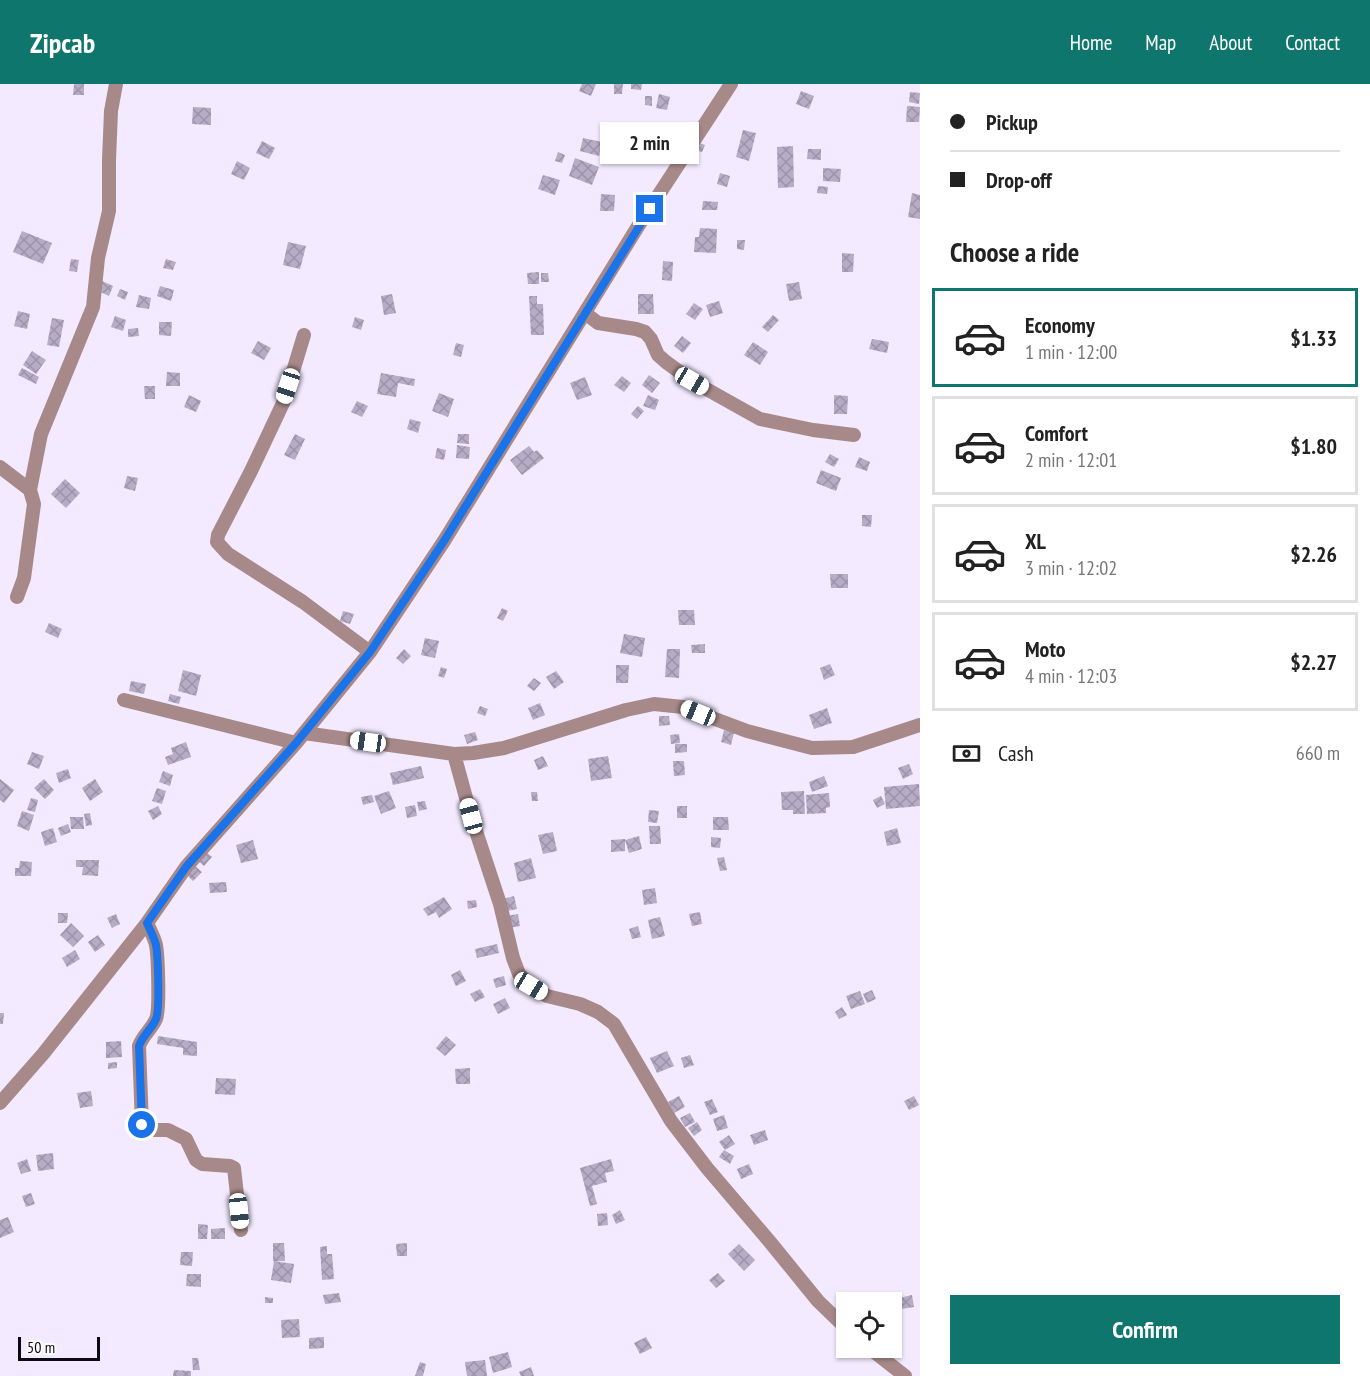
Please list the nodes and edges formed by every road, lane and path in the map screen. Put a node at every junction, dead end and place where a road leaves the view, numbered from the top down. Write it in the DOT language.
graph roads {
  1 [pos="116,84"];
  2 [pos="731,84"];
  3 [pos="585,314"];
  4 [pos="304,335"];
  5 [pos="854,435"];
  6 [pos="0,467"];
  7 [pos="30,490"];
  8 [pos="17,597"];
  9 [pos="370,652"];
  10 [pos="124,699"];
  11 [pos="920,725"];
  12 [pos="300,738"];
  13 [pos="454,754"];
  14 [pos="147,923"];
  15 [pos="0,1103"];
  16 [pos="241,1230"];
  17 [pos="836,1318"];
  18 [pos="882,1358"];
  19 [pos="905,1376"];
  1 -- 7 [label="street"];
  2 -- 3 [label="street"];
  3 -- 5 [label="street"];
  3 -- 9 [label="street"];
  4 -- 9 [label="street"];
  6 -- 7 [label="street"];
  7 -- 8 [label="street"];
  9 -- 12 [label="street"];
  10 -- 12 [label="street"];
  11 -- 13 [label="street"];
  12 -- 13 [label="street"];
  12 -- 14 [label="street"];
  13 -- 17 [label="street"];
  14 -- 15 [label="street"];
  14 -- 16 [label="street"];
  18 -- 19 [label="street"];
}
